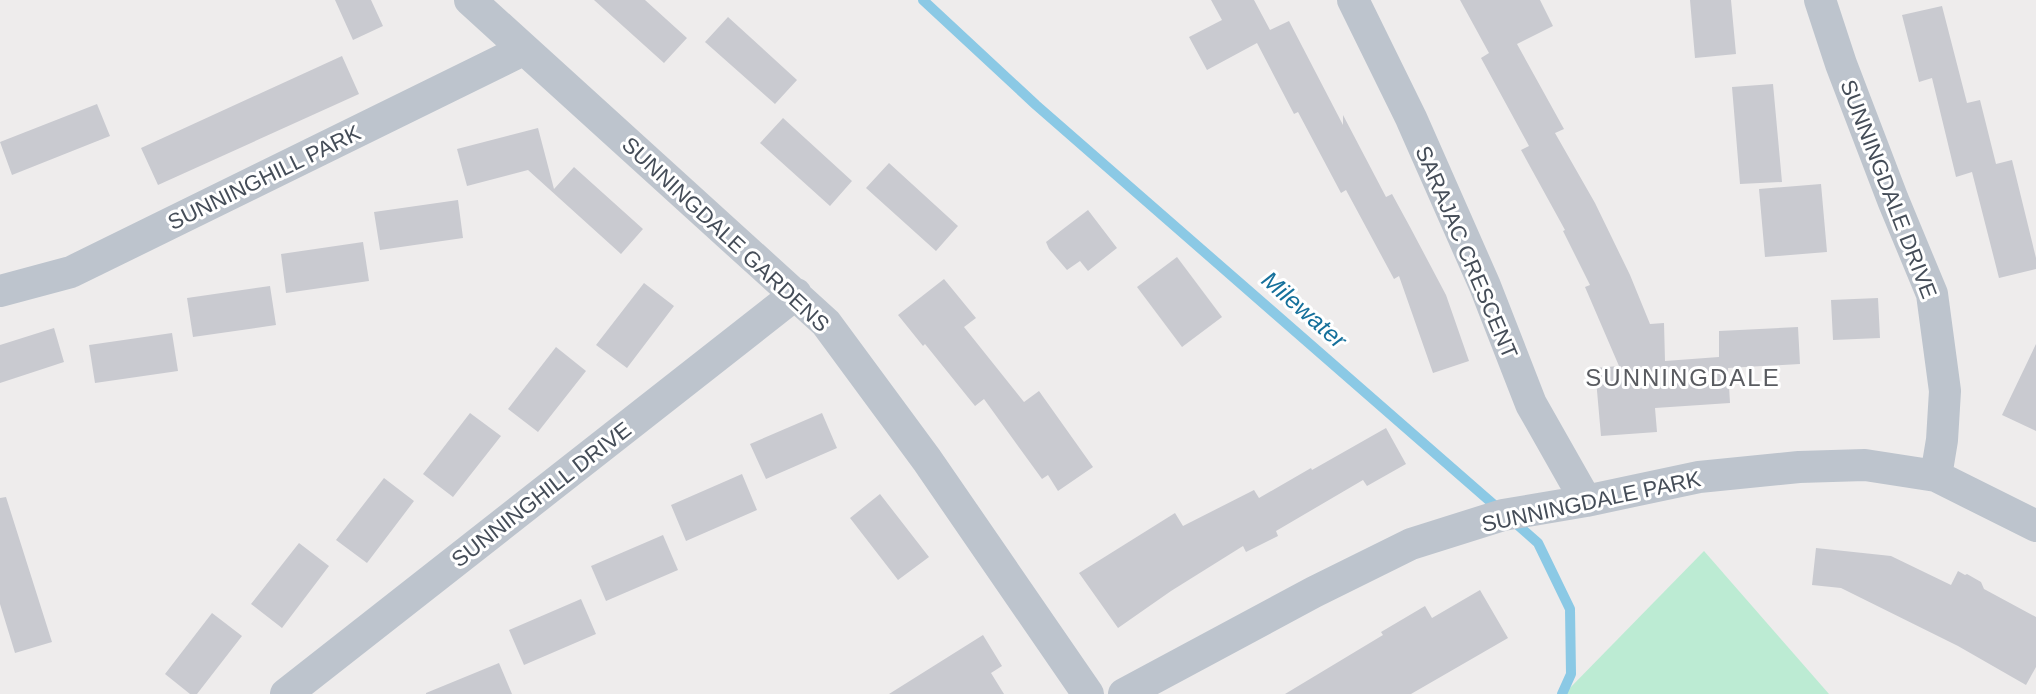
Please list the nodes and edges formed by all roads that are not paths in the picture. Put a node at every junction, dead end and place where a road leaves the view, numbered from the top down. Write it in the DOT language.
graph roads {
  1 [pos="470,0"];
  2 [pos="1353,0"];
  3 [pos="1820,0"];
  4 [pos="523,50"];
  5 [pos="0,291"];
  6 [pos="796,294"];
  7 [pos="1936,476"];
  8 [pos="1586,501"];
  9 [pos="2036,526"];
  10 [pos="286,694"];
  11 [pos="1088,694"];
  12 [pos="1124,694"];
  1 -- 4 [label="street, SUNNINGDALE GARDENS"];
  2 -- 8 [label="street, SARAJAC CRESCENT"];
  3 -- 7 [label="street, SUNNINGDALE DRIVE"];
  4 -- 5 [label="street, SUNNINGHILL PARK"];
  4 -- 6 [label="street, SUNNINGDALE GARDENS"];
  6 -- 10 [label="street, SUNNINGHILL DRIVE"];
  6 -- 11 [label="street, SUNNINGDALE GARDENS"];
  7 -- 8 [label="street, SUNNINGDALE PARK"];
  7 -- 9 [label="street, SUNNINGDALE PARK"];
  8 -- 12 [label="street, SUNNINGDALE PARK"];
}
